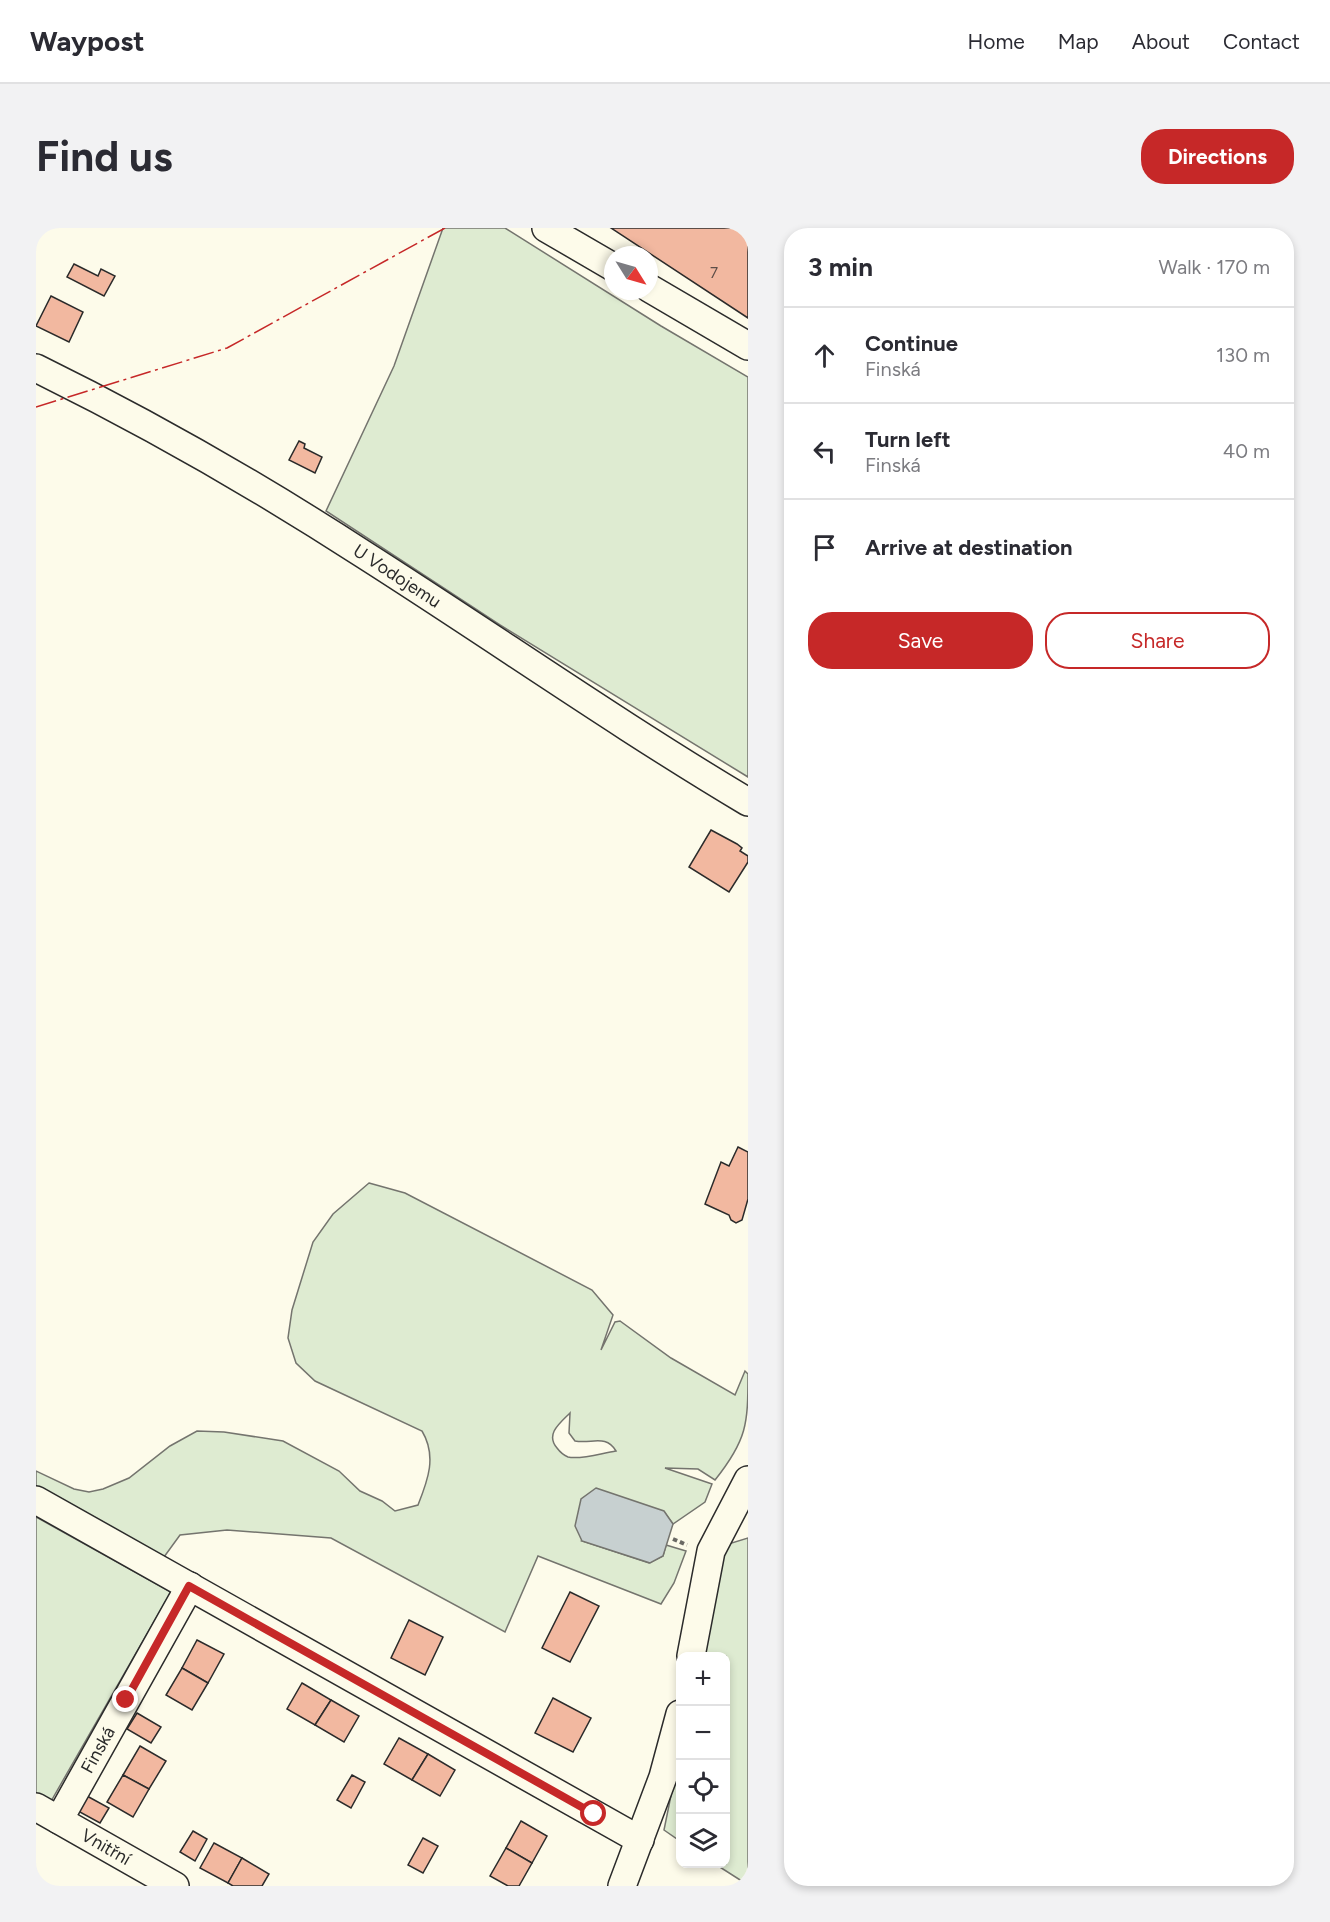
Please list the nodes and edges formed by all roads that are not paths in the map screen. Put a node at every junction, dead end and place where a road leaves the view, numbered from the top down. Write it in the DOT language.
graph roads {
  1 [pos="546,228"];
  2 [pos="604,262"];
  3 [pos="658,293"];
  4 [pos="748,346"];
  5 [pos="36,368"];
  6 [pos="748,802"];
  7 [pos="748,1480"];
  8 [pos="36,1500"];
  9 [pos="189,1586"];
  10 [pos="692,1652"];
  11 [pos="676,1732"];
  12 [pos="36,1807"];
  13 [pos="59,1820"];
  14 [pos="640,1840"];
  15 [pos="175,1886"];
  16 [pos="622,1886"];
  1 -- 2 [label="street"];
  3 -- 4 [label="street"];
  5 -- 6 [label="street, U Vodojemu"];
  7 -- 10 [label="street"];
  8 -- 9 [label="street"];
  9 -- 13 [label="street, Finská"];
  9 -- 14 [label="street"];
  11 -- 14 [label="street"];
  12 -- 13 [label="street, Vnitřní"];
  13 -- 15 [label="street, Vnitřní"];
  14 -- 16 [label="street"];
}
